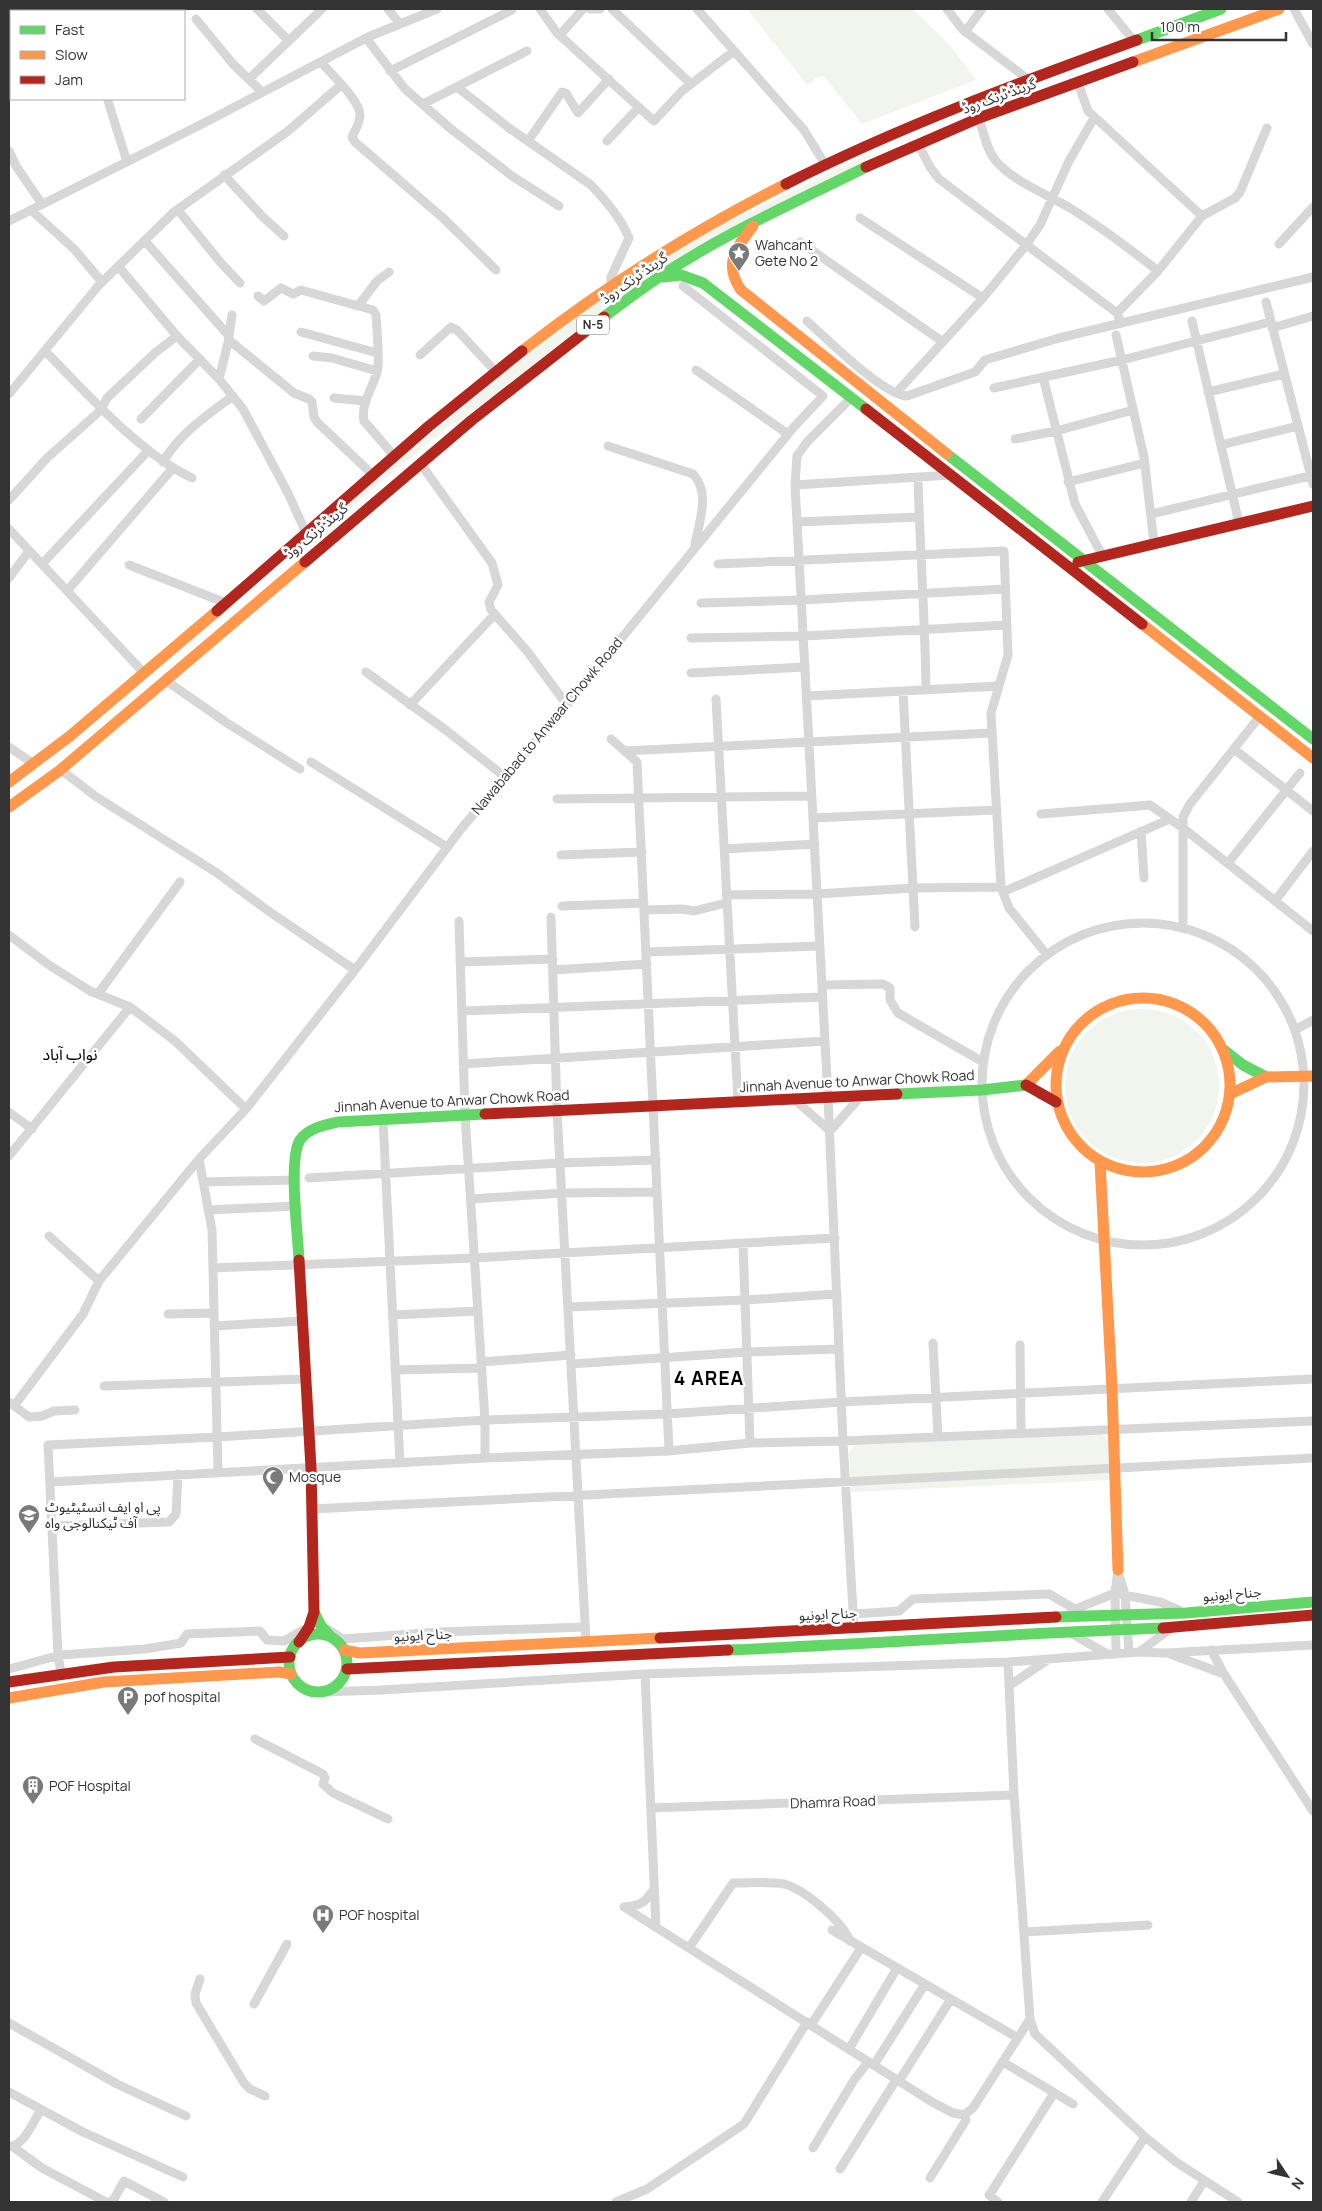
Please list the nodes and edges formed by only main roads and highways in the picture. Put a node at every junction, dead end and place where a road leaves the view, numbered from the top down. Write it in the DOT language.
graph roads {
  1 [pos="1279,9"];
  2 [pos="1215,10"];
  3 [pos="886,137"];
  4 [pos="892,154"];
  5 [pos="757,221"];
  6 [pos="655,280"];
  7 [pos="897,415"];
  8 [pos="889,428"];
  9 [pos="1313,506"];
  10 [pos="306,533"];
  11 [pos="320,548"];
  12 [pos="1081,560"];
  13 [pos="1071,569"];
  14 [pos="1153,614"];
  15 [pos="1144,626"];
  16 [pos="1313,739"];
  17 [pos="1313,758"];
  18 [pos="9,782"];
  19 [pos="9,807"];
  20 [pos="1062,1049"];
  21 [pos="1224,1050"];
  22 [pos="1309,1076"];
  23 [pos="1266,1077"];
  24 [pos="1026,1085"];
  25 [pos="1230,1094"];
  26 [pos="1056,1102"];
  27 [pos="1100,1162"];
  28 [pos="1118,1570"];
  29 [pos="1313,1602"];
  30 [pos="314,1612"];
  31 [pos="1313,1615"];
  32 [pos="331,1637"];
  33 [pos="299,1642"];
  34 [pos="344,1650"];
  35 [pos="290,1657"];
  36 [pos="347,1669"];
  37 [pos="292,1674"];
  38 [pos="9,1682"];
  39 [pos="9,1698"];
  1 -- 4 [label="main road, گرینڈ ٹرنک روڈ / N-5"];
  2 -- 3 [label="main road, گرینڈ ٹرنک روڈ / N-5"];
  3 -- 4 [label="main road"];
  3 -- 10 [label="main road, گرینڈ ٹرنک روڈ / N-5"];
  4 -- 5 [label="main road, گرینڈ ٹرنک روڈ / N-5"];
  5 -- 6 [label="main road, گرینڈ ٹرنک روڈ / N-5"];
  5 -- 7 [label="main road"];
  6 -- 8 [label="main road"];
  6 -- 11 [label="main road, گرینڈ ٹرنک روڈ / N-5"];
  7 -- 8 [label="main road"];
  7 -- 12 [label="main road"];
  8 -- 13 [label="main road"];
  9 -- 12 [label="main road"];
  10 -- 11 [label="main road"];
  10 -- 18 [label="main road, گرینڈ ٹرنک روڈ / N-5"];
  11 -- 19 [label="main road, گرینڈ ٹرنک روڈ / N-5"];
  12 -- 13 [label="main road"];
  12 -- 14 [label="main road"];
  13 -- 15 [label="main road"];
  14 -- 15 [label="main road"];
  14 -- 16 [label="main road"];
  15 -- 17 [label="main road"];
  20 -- 21 [label="main road"];
  20 -- 24 [label="main road"];
  20 -- 26 [label="main road"];
  21 -- 23 [label="main road"];
  21 -- 25 [label="main road"];
  22 -- 23 [label="main road"];
  23 -- 25 [label="main road"];
  24 -- 26 [label="main road"];
  24 -- 30 [label="main road, Jinnah Avenue to Anwar Chowk Road"];
  25 -- 27 [label="main road"];
  26 -- 27 [label="main road"];
  27 -- 28 [label="main road"];
  29 -- 34 [label="main road, جناح ایونیو"];
  30 -- 32 [label="main road"];
  30 -- 33 [label="main road"];
  31 -- 36 [label="main road, جناح ایونیو"];
  32 -- 33 [label="main road"];
  32 -- 34 [label="main road"];
  33 -- 35 [label="main road"];
  34 -- 36 [label="main road"];
  35 -- 37 [label="main road"];
  35 -- 38 [label="main road"];
  36 -- 37 [label="main road"];
  37 -- 39 [label="main road"];
}
